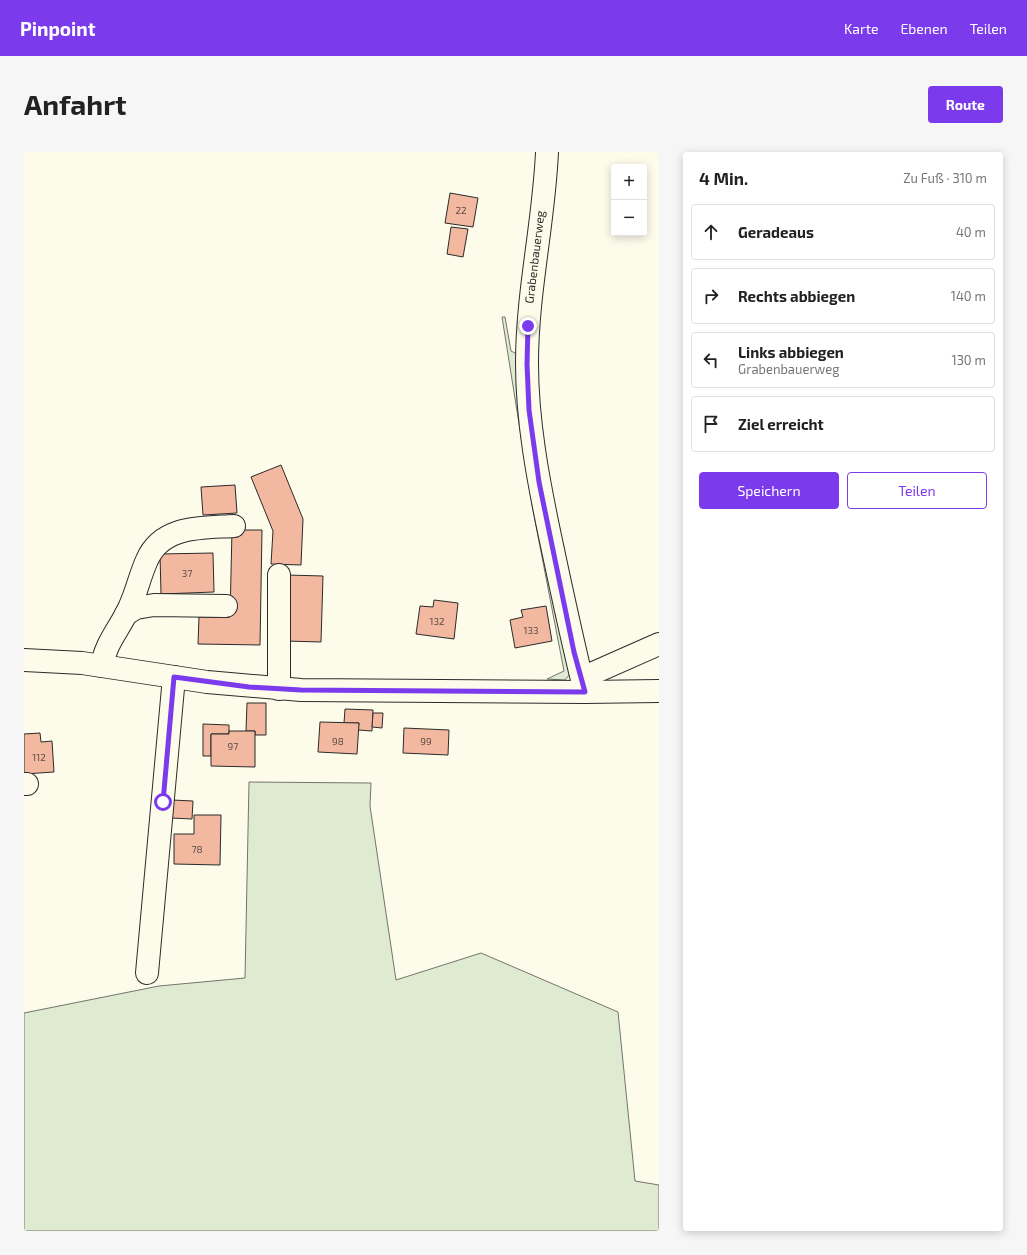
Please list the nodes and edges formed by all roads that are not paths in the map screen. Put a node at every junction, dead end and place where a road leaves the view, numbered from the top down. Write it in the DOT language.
graph roads {
  1 [pos="547,152"];
  2 [pos="234,526"];
  3 [pos="279,575"];
  4 [pos="226,606"];
  5 [pos="126,614"];
  6 [pos="659,644"];
  7 [pos="24,660"];
  8 [pos="102,666"];
  9 [pos="174,677"];
  10 [pos="583,685"];
  11 [pos="280,689"];
  12 [pos="659,692"];
  13 [pos="148,973"];
  1 -- 10 [label="street, Grabenbauerweg"];
  2 -- 5 [label="street"];
  3 -- 11 [label="street"];
  4 -- 5 [label="street"];
  5 -- 8 [label="street"];
  6 -- 10 [label="street"];
  7 -- 8 [label="street"];
  8 -- 9 [label="street"];
  9 -- 11 [label="street"];
  9 -- 13 [label="street"];
  10 -- 11 [label="street"];
  10 -- 12 [label="street"];
}
